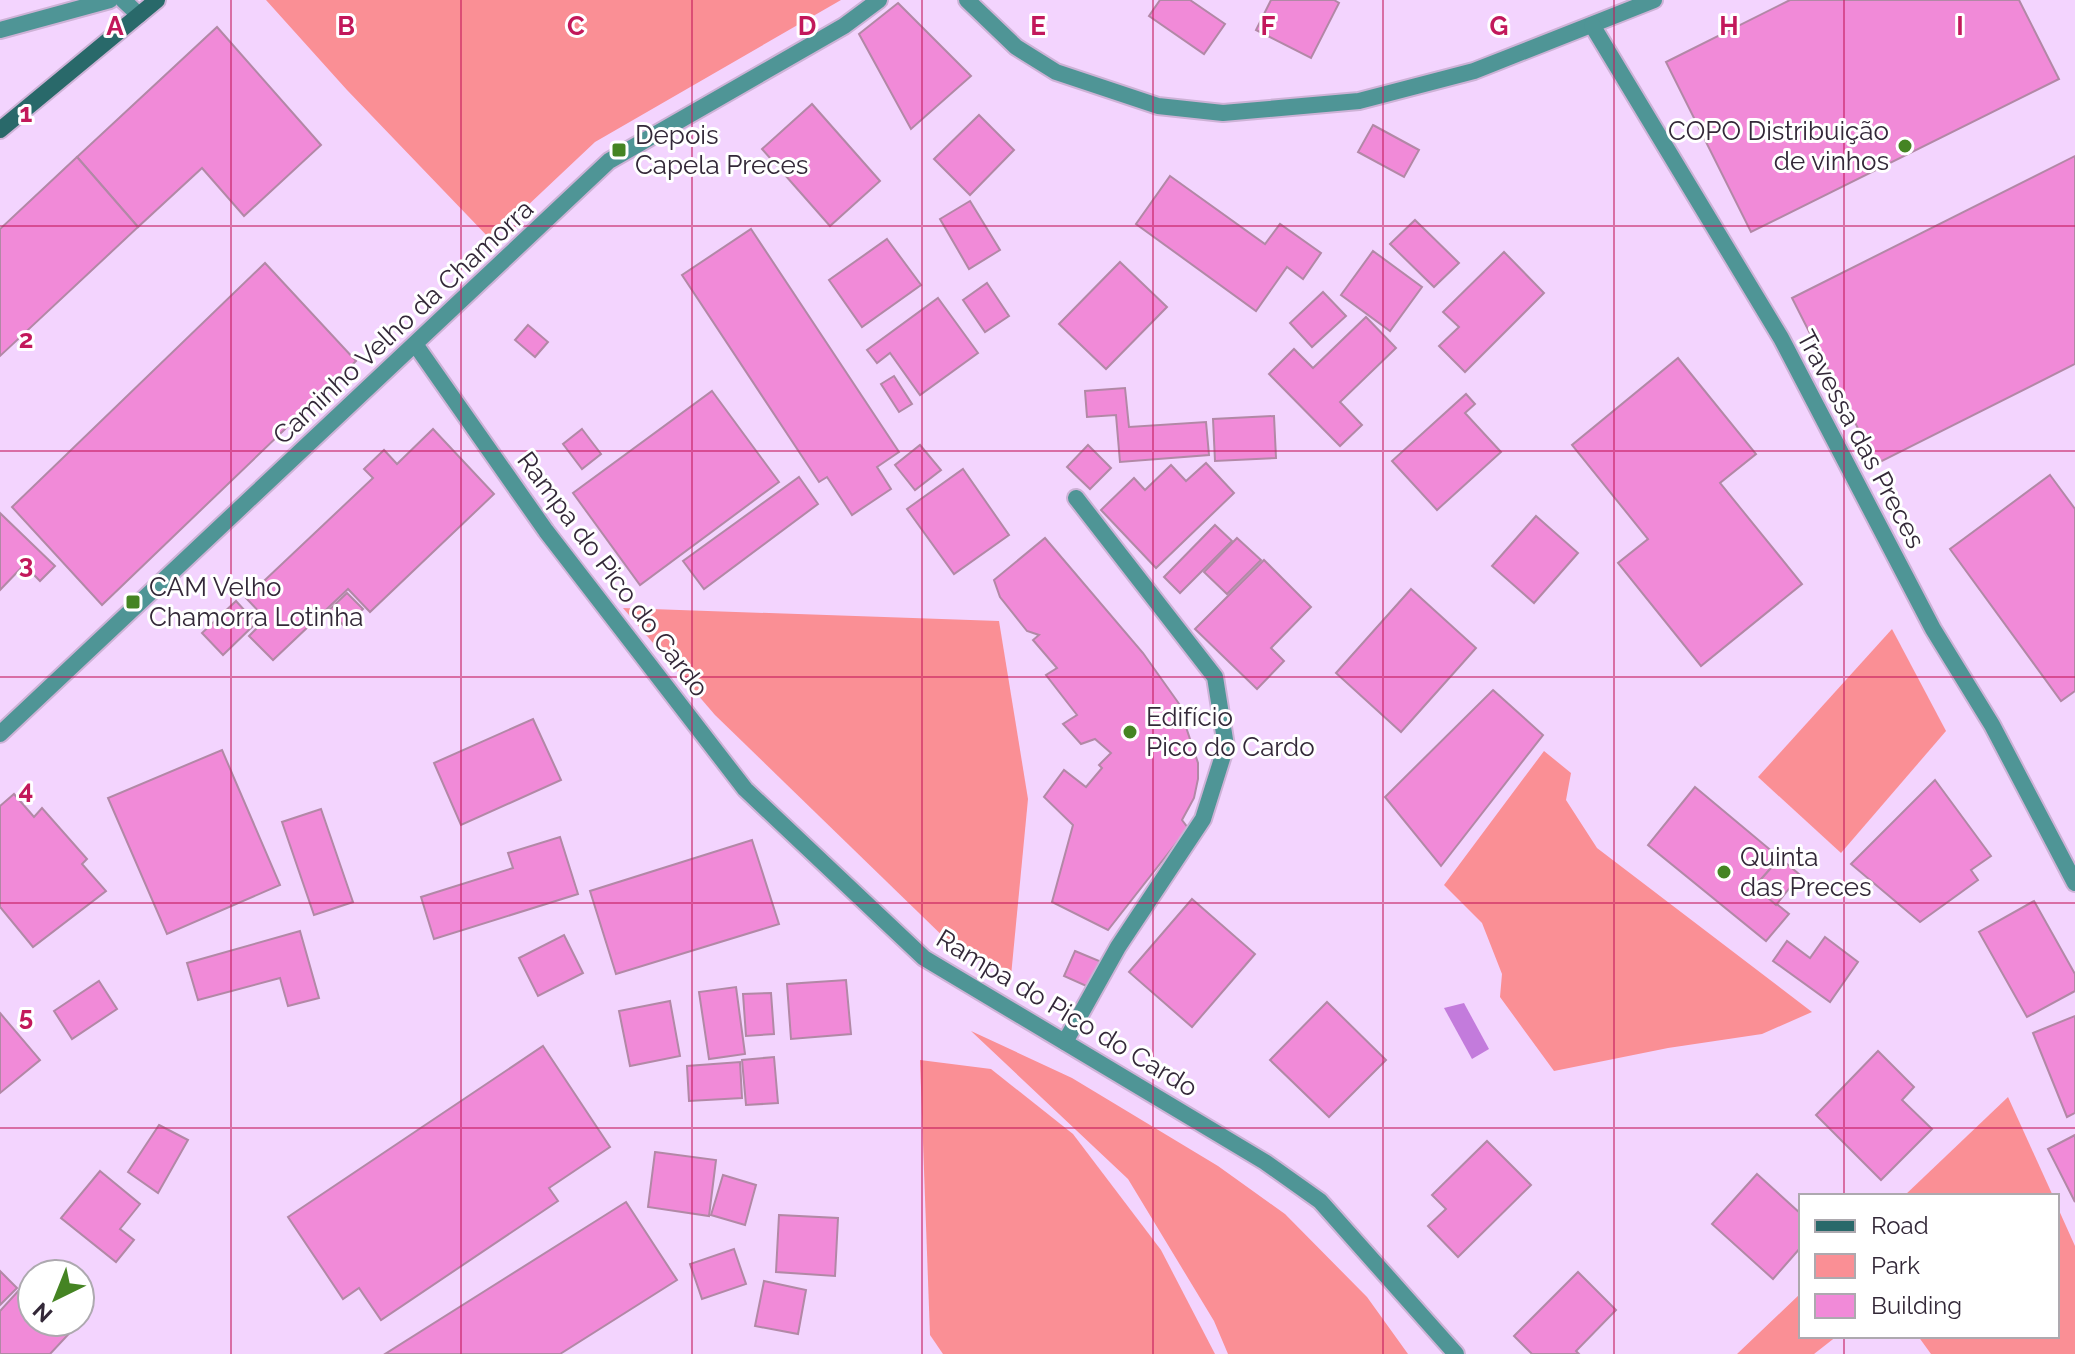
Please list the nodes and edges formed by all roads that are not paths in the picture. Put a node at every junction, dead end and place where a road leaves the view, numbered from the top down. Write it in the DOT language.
graph roads {
  1 [pos="110,0"];
  2 [pos="123,0"];
  3 [pos="157,0"];
  4 [pos="879,0"];
  5 [pos="967,0"];
  6 [pos="1654,0"];
  7 [pos="139,15"];
  8 [pos="1592,25"];
  9 [pos="0,30"];
  10 [pos="0,130"];
  11 [pos="415,344"];
  12 [pos="1076,498"];
  13 [pos="0,734"];
  14 [pos="2075,883"];
  15 [pos="1065,1042"];
  16 [pos="1456,1354"];
  1 -- 9 [label="street"];
  2 -- 7 [label="street"];
  3 -- 7 [label="main road"];
  4 -- 11 [label="street, Caminho Velho da Chamorra"];
  5 -- 8 [label="street"];
  6 -- 8 [label="street"];
  7 -- 10 [label="main road"];
  8 -- 14 [label="street, Travessa das Preces"];
  11 -- 13 [label="street, Caminho Velho da Chamorra"];
  11 -- 15 [label="street, Rampa do Pico do Cardo"];
  12 -- 15 [label="street"];
  15 -- 16 [label="street, Rampa do Pico do Cardo"];
}
